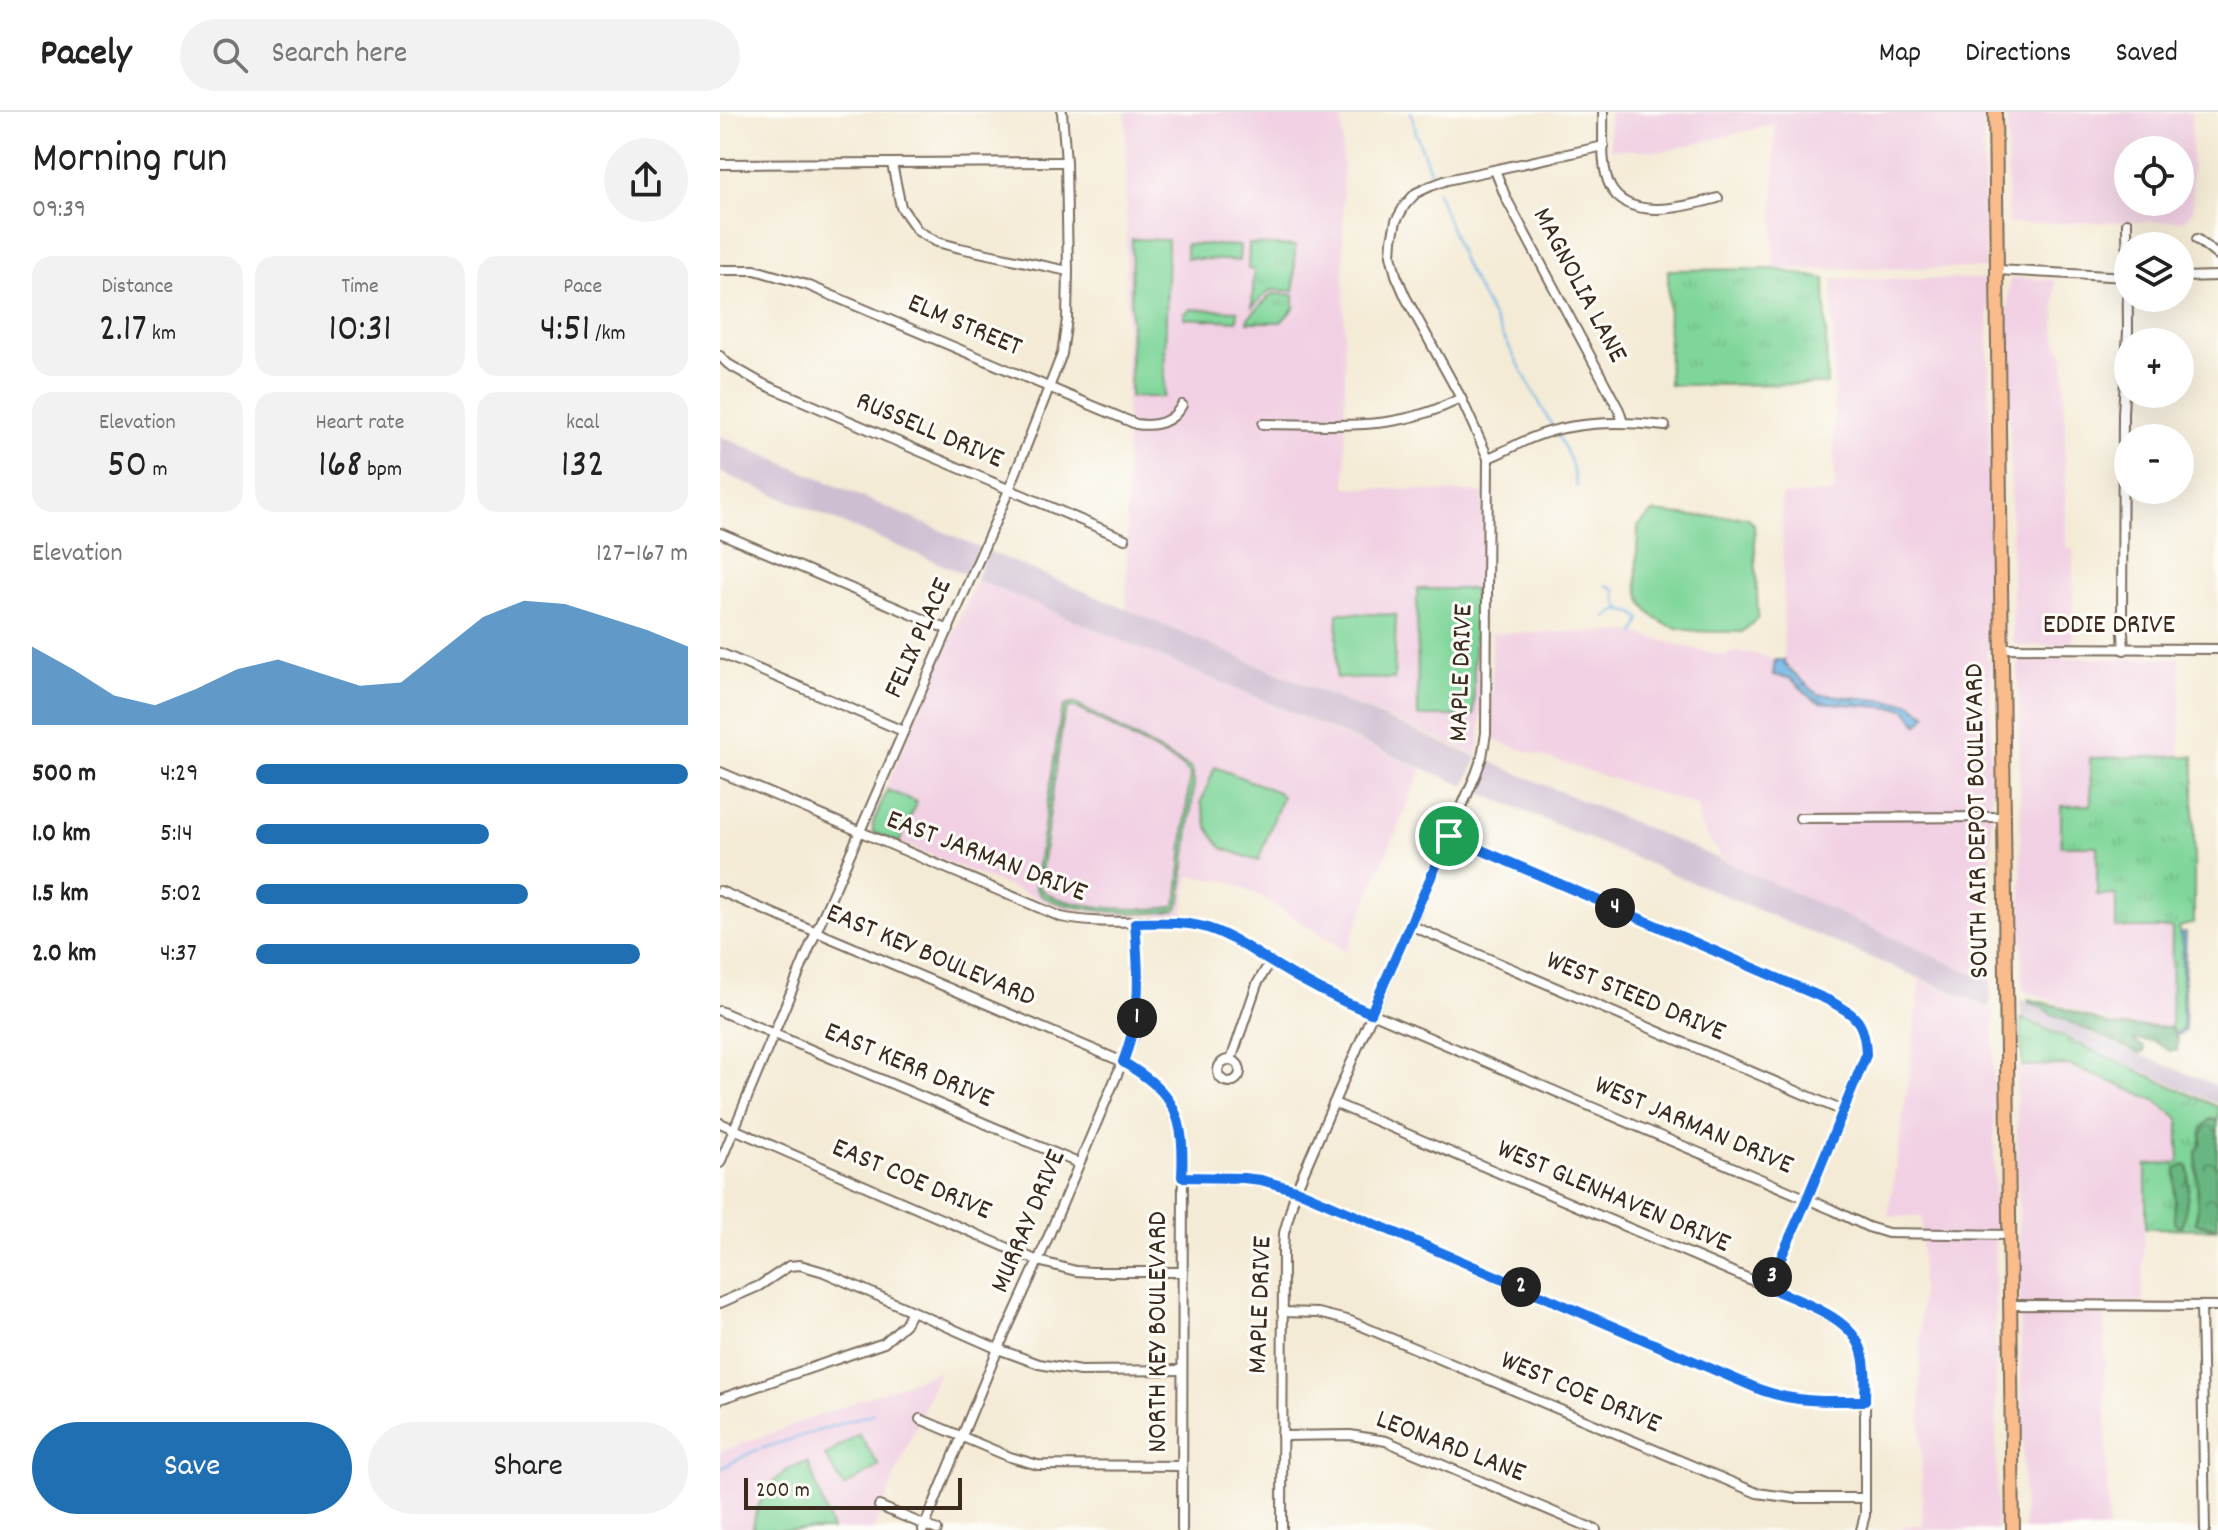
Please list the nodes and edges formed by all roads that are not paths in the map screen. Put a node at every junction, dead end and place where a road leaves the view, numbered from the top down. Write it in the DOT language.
graph roads {
  1 [pos="1062,112"];
  2 [pos="1603,112"];
  3 [pos="1995,112"];
  4 [pos="1604,146"];
  5 [pos="1066,162"];
  6 [pos="720,164"];
  7 [pos="892,164"];
  8 [pos="1495,170"];
  9 [pos="1718,198"];
  10 [pos="2127,223"];
  11 [pos="2127,232"];
  12 [pos="2197,239"];
  13 [pos="2218,256"];
  14 [pos="720,270"];
  15 [pos="1997,270"];
  16 [pos="1068,271"];
  17 [pos="2114,276"];
  18 [pos="2218,276"];
  19 [pos="2194,277"];
  20 [pos="2128,312"];
  21 [pos="720,356"];
  22 [pos="1050,386"];
  23 [pos="1461,398"];
  24 [pos="1182,405"];
  25 [pos="1623,423"];
  26 [pos="1263,424"];
  27 [pos="1665,426"];
  28 [pos="1488,458"];
  29 [pos="1009,490"];
  30 [pos="720,533"];
  31 [pos="1125,539"];
  32 [pos="949,630"];
  33 [pos="2001,648"];
  34 [pos="2218,649"];
  35 [pos="2124,650"];
  36 [pos="720,653"];
  37 [pos="903,731"];
  38 [pos="720,772"];
  39 [pos="2003,817"];
  40 [pos="1800,818"];
  41 [pos="861,832"];
  42 [pos="1449,836"];
  43 [pos="720,891"];
  44 [pos="1135,923"];
  45 [pos="1410,925"];
  46 [pos="816,932"];
  47 [pos="1270,962"];
  48 [pos="720,1011"];
  49 [pos="1371,1013"];
  50 [pos="773,1033"];
  51 [pos="1231,1060"];
  52 [pos="1123,1062"];
  53 [pos="1334,1103"];
  54 [pos="1843,1111"];
  55 [pos="720,1123"];
  56 [pos="733,1128"];
  57 [pos="720,1163"];
  58 [pos="1078,1163"];
  59 [pos="1182,1177"];
  60 [pos="1296,1190"];
  61 [pos="1807,1199"];
  62 [pos="2008,1235"];
  63 [pos="1038,1261"];
  64 [pos="1183,1272"];
  65 [pos="1768,1287"];
  66 [pos="720,1303"];
  67 [pos="2010,1305"];
  68 [pos="2201,1306"];
  69 [pos="2218,1306"];
  70 [pos="912,1311"];
  71 [pos="1282,1312"];
  72 [pos="998,1349"];
  73 [pos="1182,1370"];
  74 [pos="720,1399"];
  75 [pos="1865,1401"];
  76 [pos="920,1419"];
  77 [pos="1282,1436"];
  78 [pos="962,1438"];
  79 [pos="1182,1466"];
  80 [pos="1865,1498"];
  81 [pos="879,1506"];
  82 [pos="924,1527"];
  83 [pos="937,1530"];
  84 [pos="1182,1530"];
  85 [pos="1282,1530"];
  86 [pos="1596,1530"];
  87 [pos="1861,1530"];
  88 [pos="2013,1530"];
  89 [pos="2205,1530"];
  1 -- 5 [label="street, FELIX PLACE"];
  2 -- 4 [label="street"];
  3 -- 15 [label="main road, SOUTH AIR DEPOT BOULEVARD"];
  4 -- 8 [label="street, MAPLE DRIVE"];
  4 -- 9 [label="street"];
  5 -- 7 [label="street"];
  5 -- 16 [label="street, FELIX PLACE"];
  6 -- 7 [label="street"];
  7 -- 16 [label="street"];
  8 -- 23 [label="street, MAPLE DRIVE"];
  8 -- 25 [label="street, MAGNOLIA LANE"];
  10 -- 11 [label="street"];
  12 -- 13 [label="street"];
  14 -- 22 [label="street, ELM STREET"];
  15 -- 17 [label="street"];
  15 -- 33 [label="main road, SOUTH AIR DEPOT BOULEVARD"];
  16 -- 22 [label="street, FELIX PLACE"];
  18 -- 19 [label="street"];
  20 -- 35 [label="street"];
  21 -- 29 [label="street, RUSSELL DRIVE"];
  22 -- 24 [label="street, ELM STREET"];
  22 -- 29 [label="street, FELIX PLACE"];
  23 -- 26 [label="street"];
  23 -- 28 [label="street, MAPLE DRIVE"];
  25 -- 27 [label="street"];
  25 -- 28 [label="street"];
  28 -- 42 [label="street, MAPLE DRIVE"];
  29 -- 31 [label="street, RUSSELL DRIVE"];
  29 -- 32 [label="street, FELIX PLACE"];
  30 -- 32 [label="street"];
  32 -- 37 [label="street, FELIX PLACE"];
  33 -- 35 [label="street, EDDIE DRIVE"];
  33 -- 39 [label="main road, SOUTH AIR DEPOT BOULEVARD"];
  34 -- 35 [label="street, EDDIE DRIVE"];
  36 -- 37 [label="street"];
  37 -- 41 [label="street, FELIX PLACE"];
  38 -- 41 [label="street, EAST JARMAN DRIVE"];
  39 -- 40 [label="street"];
  39 -- 62 [label="main road, SOUTH AIR DEPOT BOULEVARD"];
  41 -- 44 [label="street, EAST JARMAN DRIVE"];
  41 -- 46 [label="street, FELIX PLACE"];
  42 -- 45 [label="street, MAPLE DRIVE"];
  42 -- 54 [label="street"];
  43 -- 46 [label="street, EAST KEY BOULEVARD"];
  44 -- 47 [label="street, EAST JARMAN DRIVE"];
  44 -- 52 [label="street, MURRAY DRIVE"];
  45 -- 49 [label="street, MAPLE DRIVE"];
  45 -- 54 [label="street, WEST STEED DRIVE"];
  46 -- 50 [label="street, FELIX PLACE"];
  46 -- 52 [label="street, EAST KEY BOULEVARD"];
  47 -- 49 [label="street, EAST JARMAN DRIVE"];
  47 -- 51 [label="street"];
  48 -- 50 [label="street, EAST KERR DRIVE"];
  49 -- 53 [label="street, MAPLE DRIVE"];
  49 -- 61 [label="street, WEST JARMAN DRIVE"];
  50 -- 56 [label="street, FELIX PLACE"];
  50 -- 58 [label="street, EAST KERR DRIVE"];
  52 -- 58 [label="street, MURRAY DRIVE"];
  52 -- 59 [label="street, NORTH KEY BOULEVARD"];
  53 -- 60 [label="street, MAPLE DRIVE"];
  53 -- 65 [label="street, WEST GLENHAVEN DRIVE"];
  54 -- 61 [label="street"];
  55 -- 56 [label="street, EAST COE DRIVE"];
  56 -- 57 [label="street, FELIX PLACE"];
  56 -- 63 [label="street, EAST COE DRIVE"];
  58 -- 63 [label="street, MURRAY DRIVE"];
  59 -- 60 [label="street"];
  59 -- 64 [label="street, NORTH KEY BOULEVARD"];
  60 -- 71 [label="street, MAPLE DRIVE"];
  60 -- 75 [label="street"];
  61 -- 62 [label="street, WEST JARMAN DRIVE"];
  61 -- 65 [label="street"];
  62 -- 67 [label="main road, SOUTH AIR DEPOT BOULEVARD"];
  63 -- 64 [label="street, EAST COE DRIVE"];
  63 -- 72 [label="street, MURRAY DRIVE"];
  64 -- 73 [label="street, NORTH KEY BOULEVARD"];
  65 -- 75 [label="street, WEST GLENHAVEN DRIVE"];
  66 -- 70 [label="street"];
  67 -- 68 [label="street"];
  67 -- 88 [label="main road, SOUTH AIR DEPOT BOULEVARD"];
  68 -- 69 [label="street"];
  68 -- 89 [label="street"];
  70 -- 72 [label="street"];
  70 -- 74 [label="street"];
  71 -- 77 [label="street, MAPLE DRIVE"];
  71 -- 80 [label="street, WEST COE DRIVE"];
  72 -- 73 [label="street"];
  72 -- 78 [label="street, MURRAY DRIVE"];
  73 -- 79 [label="street, NORTH KEY BOULEVARD"];
  75 -- 80 [label="street"];
  76 -- 78 [label="street"];
  77 -- 85 [label="street, MAPLE DRIVE"];
  77 -- 86 [label="street, LEONARD LANE"];
  78 -- 79 [label="street"];
  78 -- 82 [label="street, MURRAY DRIVE"];
  79 -- 84 [label="street, NORTH KEY BOULEVARD"];
  80 -- 87 [label="street"];
  81 -- 82 [label="street"];
  82 -- 83 [label="street"];
}
